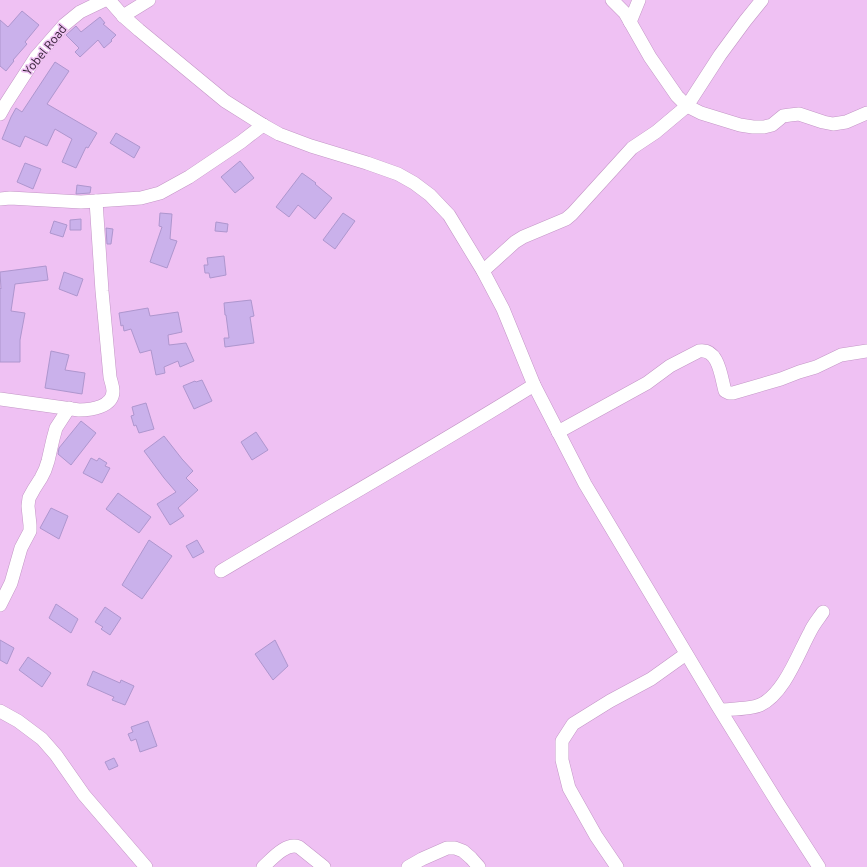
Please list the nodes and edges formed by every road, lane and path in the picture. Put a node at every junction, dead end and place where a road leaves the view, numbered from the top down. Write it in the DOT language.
graph roads {
  1 [pos="105,0"];
  2 [pos="108,0"];
  3 [pos="149,0"];
  4 [pos="612,0"];
  5 [pos="639,0"];
  6 [pos="762,0"];
  7 [pos="123,16"];
  8 [pos="630,22"];
  9 [pos="687,106"];
  10 [pos="0,114"];
  11 [pos="867,114"];
  12 [pos="263,126"];
  13 [pos="0,199"];
  14 [pos="96,201"];
  15 [pos="483,271"];
  16 [pos="867,351"];
  17 [pos="534,386"];
  18 [pos="0,399"];
  19 [pos="69,408"];
  20 [pos="558,432"];
  21 [pos="221,571"];
  22 [pos="0,605"];
  23 [pos="823,612"];
  24 [pos="686,654"];
  25 [pos="721,710"];
  26 [pos="0,711"];
  27 [pos="146,867"];
  28 [pos="263,867"];
  29 [pos="324,867"];
  30 [pos="408,867"];
  31 [pos="479,867"];
  32 [pos="617,867"];
  33 [pos="819,867"];
  1 -- 10 [label="street, Yobel Road"];
  2 -- 7 [label="street"];
  3 -- 7 [label="street"];
  4 -- 8 [label="street"];
  5 -- 8 [label="street"];
  6 -- 9 [label="street"];
  7 -- 12 [label="street"];
  8 -- 9 [label="street"];
  9 -- 11 [label="street"];
  9 -- 15 [label="street"];
  12 -- 14 [label="street"];
  12 -- 15 [label="street"];
  13 -- 14 [label="street"];
  14 -- 19 [label="street"];
  15 -- 17 [label="street"];
  16 -- 20 [label="street"];
  17 -- 20 [label="street"];
  17 -- 21 [label="street"];
  18 -- 19 [label="street"];
  19 -- 22 [label="street"];
  20 -- 24 [label="street"];
  23 -- 25 [label="street"];
  24 -- 25 [label="street"];
  24 -- 32 [label="street"];
  25 -- 33 [label="street"];
  26 -- 27 [label="street"];
  28 -- 29 [label="street"];
  30 -- 31 [label="street"];
}
